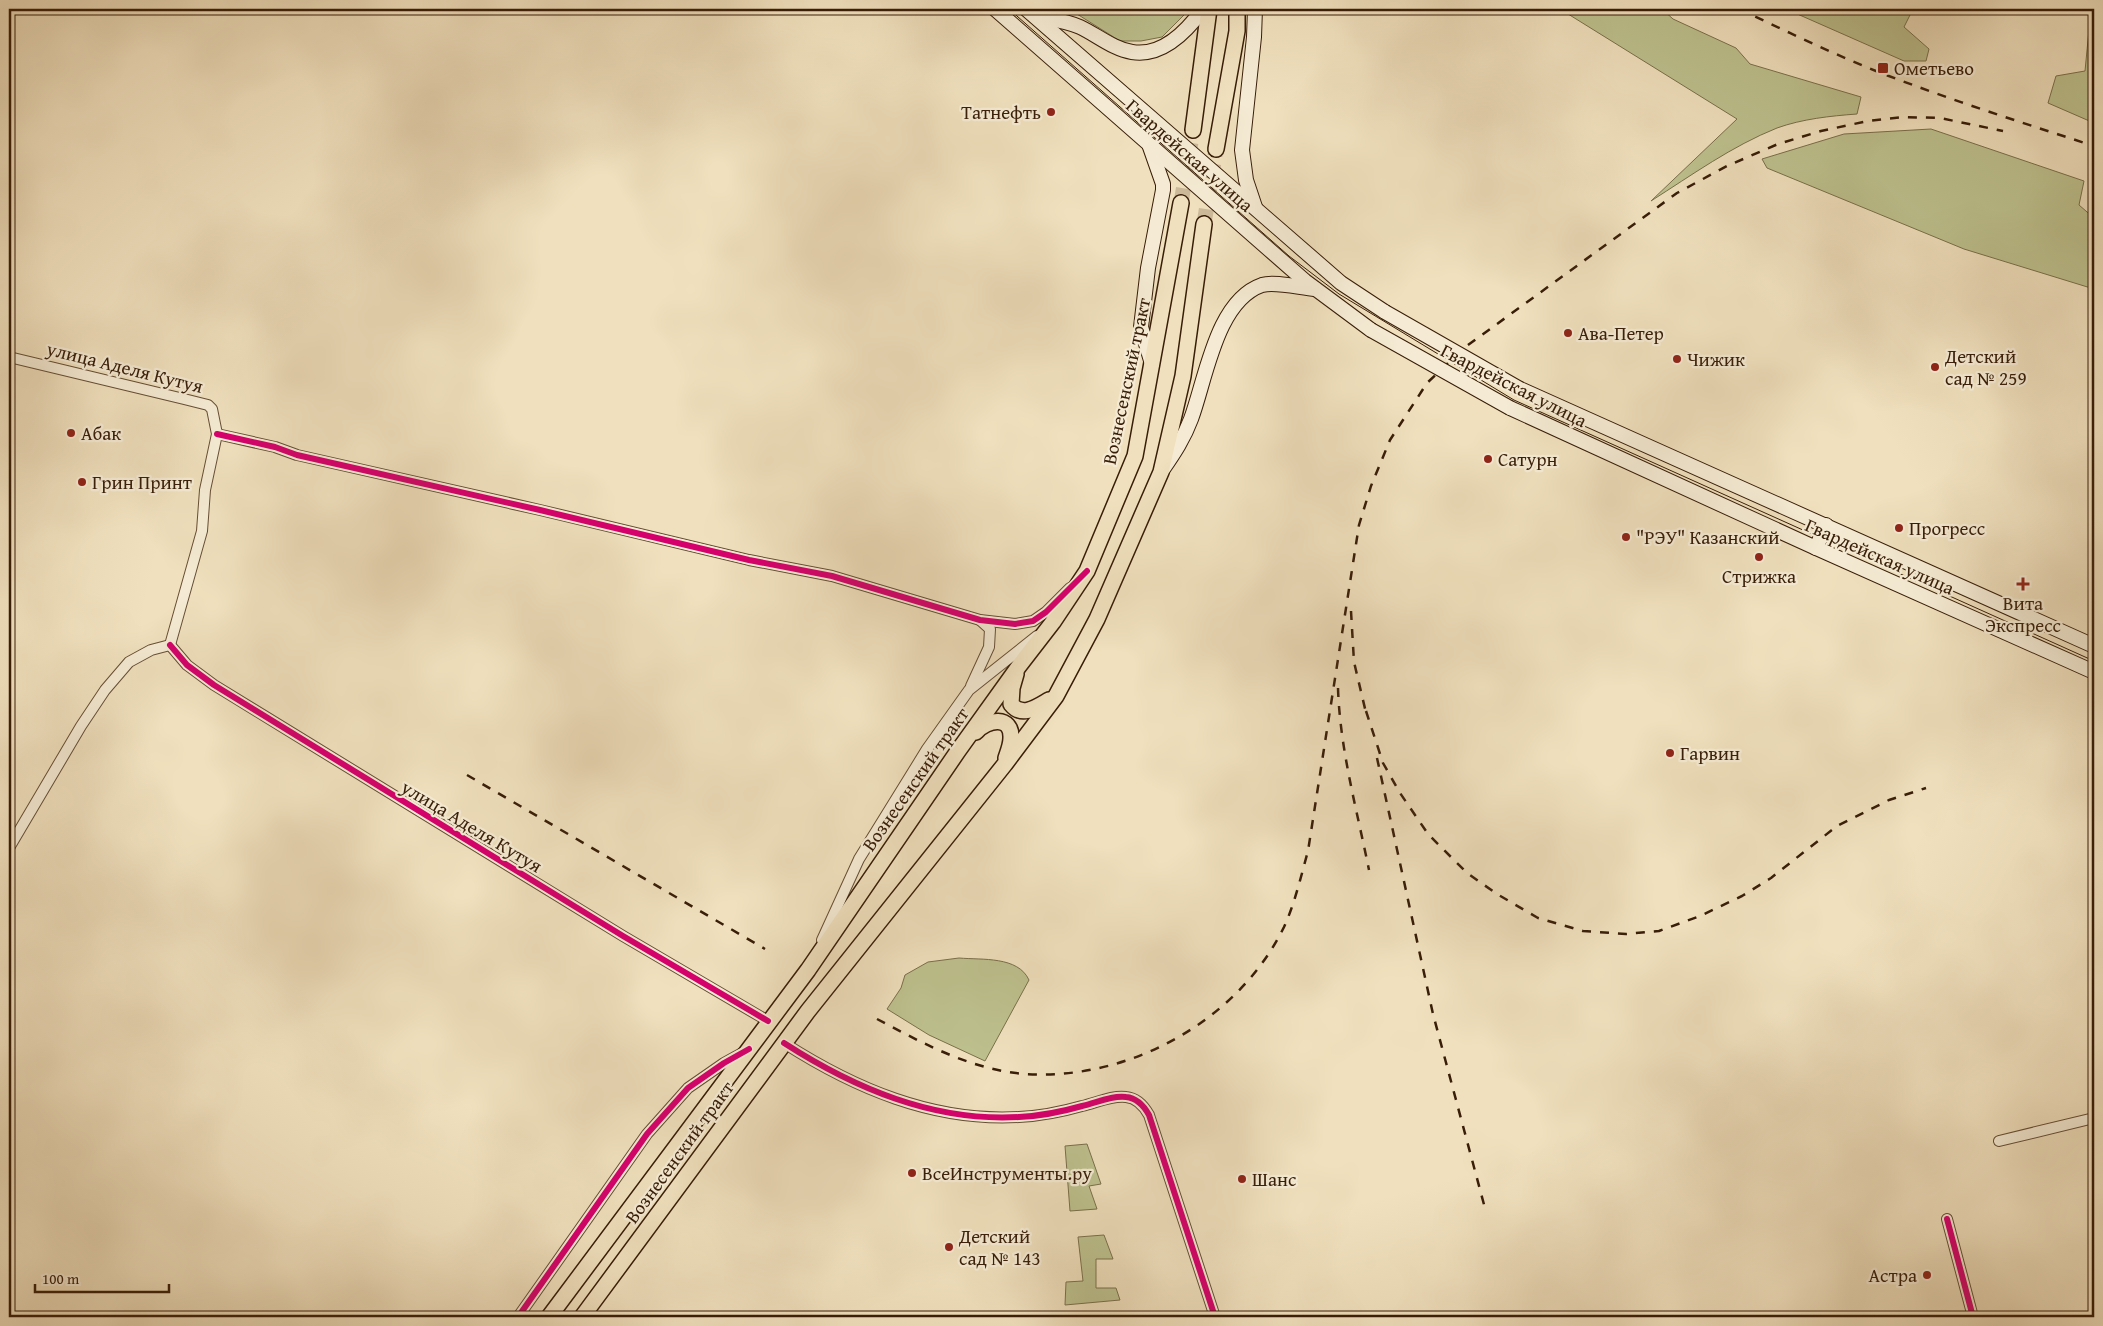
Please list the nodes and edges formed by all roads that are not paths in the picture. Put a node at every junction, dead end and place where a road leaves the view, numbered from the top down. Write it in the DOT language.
graph roads {
  1 [pos="995,9"];
  2 [pos="1204,9"];
  3 [pos="1209,9"];
  4 [pos="1237,9"];
  5 [pos="1255,9"];
  6 [pos="1030,12"];
  7 [pos="1193,130"];
  8 [pos="1150,146"];
  9 [pos="1216,149"];
  10 [pos="1181,203"];
  11 [pos="1255,208"];
  12 [pos="1204,224"];
  13 [pos="1317,290"];
  14 [pos="9,357"];
  15 [pos="1152,364"];
  16 [pos="217,434"];
  17 [pos="1161,472"];
  18 [pos="1826,525"];
  19 [pos="1816,548"];
  20 [pos="1087,571"];
  21 [pos="980,620"];
  22 [pos="1053,622"];
  23 [pos="170,645"];
  24 [pos="2094,646"];
  25 [pos="1019,666"];
  26 [pos="2094,672"];
  27 [pos="970,690"];
  28 [pos="1056,696"];
  29 [pos="958,751"];
  30 [pos="1005,764"];
  31 [pos="9,848"];
  32 [pos="808,970"];
  33 [pos="768,1021"];
  34 [pos="784,1043"];
  35 [pos="749,1049"];
  36 [pos="2094,1118"];
  37 [pos="2000,1141"];
  38 [pos="1947,1219"];
  39 [pos="518,1317"];
  40 [pos="549,1317"];
  41 [pos="582,1317"];
  42 [pos="1215,1317"];
  43 [pos="1973,1317"];
  1 -- 8 [label="main road, Гвардейская улица"];
  2 -- 6 [label="main road"];
  3 -- 7 [label="main road"];
  4 -- 9 [label="main road"];
  5 -- 11 [label="main road"];
  6 -- 11 [label="main road, Гвардейская улица"];
  8 -- 13 [label="main road, Гвардейская улица"];
  8 -- 15 [label="main road"];
  10 -- 15 [label="main road, Вознесенский тракт"];
  11 -- 18 [label="main road, Гвардейская улица, bridge"];
  12 -- 17 [label="main road, Вознесенский тракт"];
  13 -- 17 [label="main road"];
  13 -- 19 [label="main road, Гвардейская улица, bridge"];
  14 -- 16 [label="street, улица Аделя Кутуя"];
  15 -- 20 [label="main road, Вознесенский тракт"];
  16 -- 21 [label="street"];
  16 -- 23 [label="street, улица Аделя Кутуя"];
  17 -- 28 [label="main road, Вознесенский тракт"];
  18 -- 19 [label="main road"];
  18 -- 24 [label="main road, Гвардейская улица"];
  19 -- 26 [label="main road, Гвардейская улица"];
  20 -- 21 [label="street"];
  20 -- 22 [label="main road, Вознесенский тракт"];
  21 -- 27 [label="street"];
  22 -- 25 [label="main road, Вознесенский тракт"];
  22 -- 27 [label="street"];
  23 -- 31 [label="street"];
  23 -- 33 [label="street, улица Аделя Кутуя"];
  25 -- 28 [label="main road"];
  25 -- 29 [label="main road, Вознесенский тракт"];
  27 -- 32 [label="street"];
  28 -- 30 [label="main road, Вознесенский тракт"];
  29 -- 30 [label="main road"];
  29 -- 32 [label="main road, Вознесенский тракт"];
  30 -- 34 [label="main road, Вознесенский тракт"];
  32 -- 33 [label="main road, Вознесенский тракт"];
  33 -- 35 [label="main road, Вознесенский тракт"];
  34 -- 41 [label="main road, Вознесенский тракт"];
  34 -- 42 [label="street"];
  35 -- 39 [label="street"];
  35 -- 40 [label="main road, Вознесенский тракт"];
  36 -- 37 [label="street"];
  38 -- 43 [label="street"];
}
